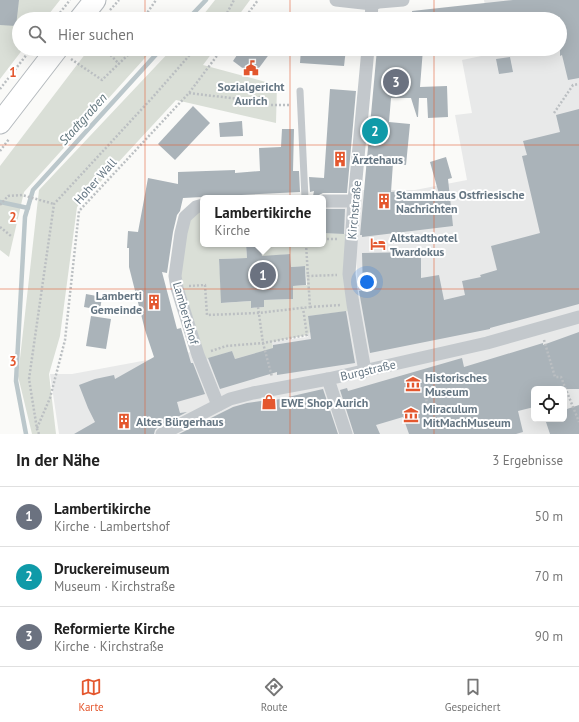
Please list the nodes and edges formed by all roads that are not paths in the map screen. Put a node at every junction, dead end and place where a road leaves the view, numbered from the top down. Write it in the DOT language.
graph roads {
  1 [pos="95,0"];
  2 [pos="336,0"];
  3 [pos="403,0"];
  4 [pos="377,2"];
  5 [pos="86,12"];
  6 [pos="373,12"];
  7 [pos="60,56"];
  8 [pos="367,56"];
  9 [pos="300,91"];
  10 [pos="0,123"];
  11 [pos="305,195"];
  12 [pos="326,201"];
  13 [pos="354,201"];
  14 [pos="200,206"];
  15 [pos="579,317"];
  16 [pos="366,371"];
  17 [pos="328,379"];
  18 [pos="218,405"];
  19 [pos="162,434"];
  20 [pos="346,434"];
  1 -- 5 [label="main road"];
  2 -- 4 [label="street"];
  3 -- 4 [label="street"];
  4 -- 6 [label="street"];
  7 -- 10 [label="main road"];
  8 -- 13 [label="street, Kirchstraße"];
  9 -- 11 [label="lane"];
  12 -- 13 [label="street"];
  13 -- 16 [label="street, Kirchstraße"];
  14 -- 18 [label="street, Lambertshof"];
  15 -- 16 [label="street, Burgstraße"];
  16 -- 17 [label="street, Burgstraße"];
  17 -- 18 [label="street, Burgstraße"];
  17 -- 20 [label="street"];
  18 -- 19 [label="street, Burgstraße"];
}
